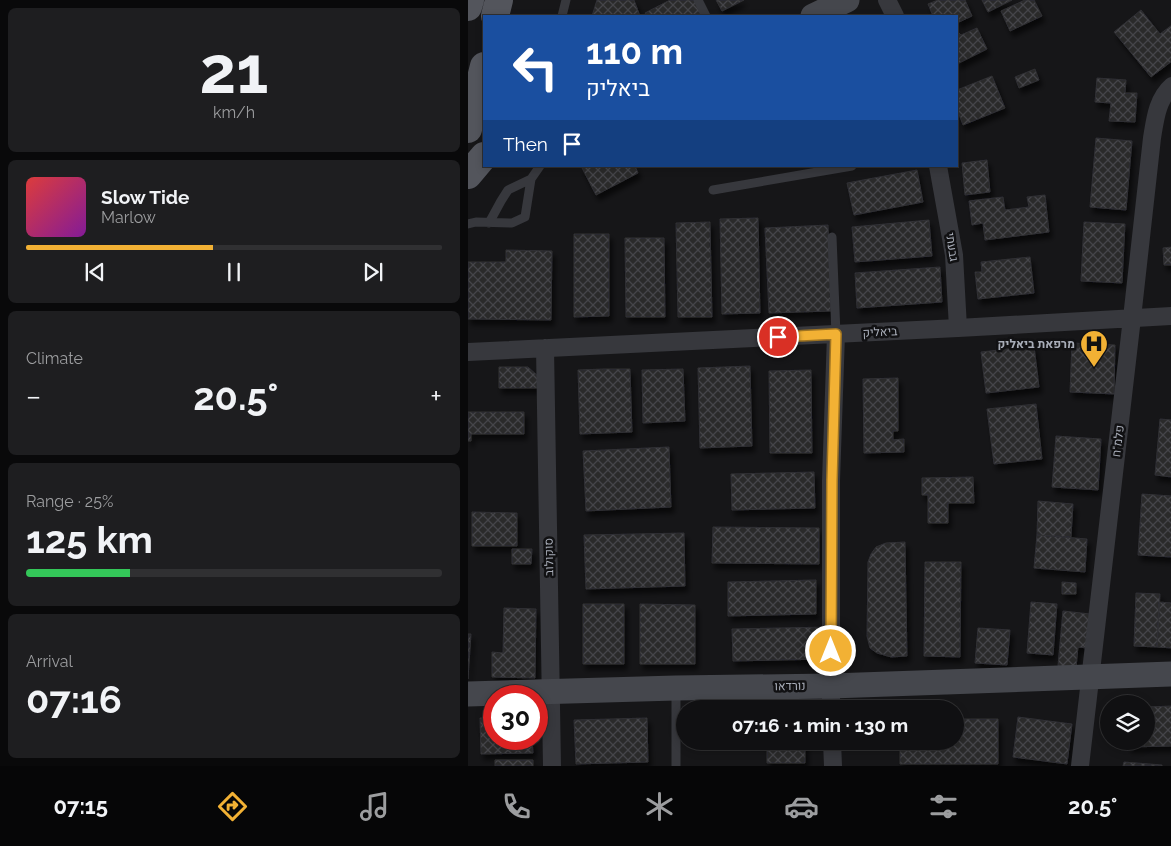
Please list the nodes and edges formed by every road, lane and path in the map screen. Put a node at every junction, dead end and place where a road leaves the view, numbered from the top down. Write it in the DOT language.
graph roads {
  1 [pos="470,0"];
  2 [pos="499,0"];
  3 [pos="566,0"];
  4 [pos="698,0"];
  5 [pos="847,0"];
  6 [pos="887,0"];
  7 [pos="468,7"];
  8 [pos="495,15"];
  9 [pos="562,15"];
  10 [pos="706,15"];
  11 [pos="815,15"];
  12 [pos="894,15"];
  13 [pos="479,80"];
  14 [pos="1172,86"];
  15 [pos="473,120"];
  16 [pos="483,157"];
  17 [pos="539,167"];
  18 [pos="846,167"];
  19 [pos="938,167"];
  20 [pos="468,175"];
  21 [pos="531,179"];
  22 [pos="713,190"];
  23 [pos="489,223"];
  24 [pos="468,224"];
  25 [pos="832,237"];
  26 [pos="1172,316"];
  27 [pos="1132,318"];
  28 [pos="958,328"];
  29 [pos="836,334"];
  30 [pos="545,348"];
  31 [pos="468,352"];
  32 [pos="1172,674"];
  33 [pos="1090,676"];
  34 [pos="676,688"];
  35 [pos="551,691"];
  36 [pos="468,694"];
  37 [pos="831,697"];
  38 [pos="832,750"];
  39 [pos="552,766"];
  40 [pos="676,766"];
  41 [pos="833,766"];
  42 [pos="1080,766"];
  1 -- 7 [label="main road"];
  2 -- 8 [label="main road"];
  3 -- 9 [label="lane"];
  4 -- 10 [label="lane"];
  5 -- 11 [label="street"];
  6 -- 12 [label="street"];
  13 -- 15 [label="main road"];
  14 -- 27 [label="street, פלמ\"ח"];
  16 -- 20 [label="main road"];
  17 -- 21 [label="lane"];
  18 -- 22 [label="lane"];
  19 -- 28 [label="street, גבעתי"];
  21 -- 23 [label="lane"];
  21 -- 23 [label="lane"];
  23 -- 24 [label="lane"];
  25 -- 29 [label="lane"];
  26 -- 27 [label="street, ביאליק"];
  27 -- 28 [label="street, ביאליק"];
  27 -- 33 [label="street, פלמ\"ח"];
  28 -- 29 [label="street, ביאליק"];
  29 -- 30 [label="street, ביאליק"];
  29 -- 37 [label="street"];
  30 -- 31 [label="street, ביאליק"];
  30 -- 35 [label="street, סוקולוב"];
  32 -- 33 [label="street, נורדאו"];
  33 -- 37 [label="street, נורדאו"];
  33 -- 42 [label="street, פלמ\"ח"];
  34 -- 35 [label="street, נורדאו"];
  34 -- 37 [label="street, נורדאו"];
  34 -- 40 [label="lane"];
  35 -- 36 [label="street, נורדאו"];
  35 -- 39 [label="street, סוקולוב"];
  38 -- 41 [label="street"];
}
